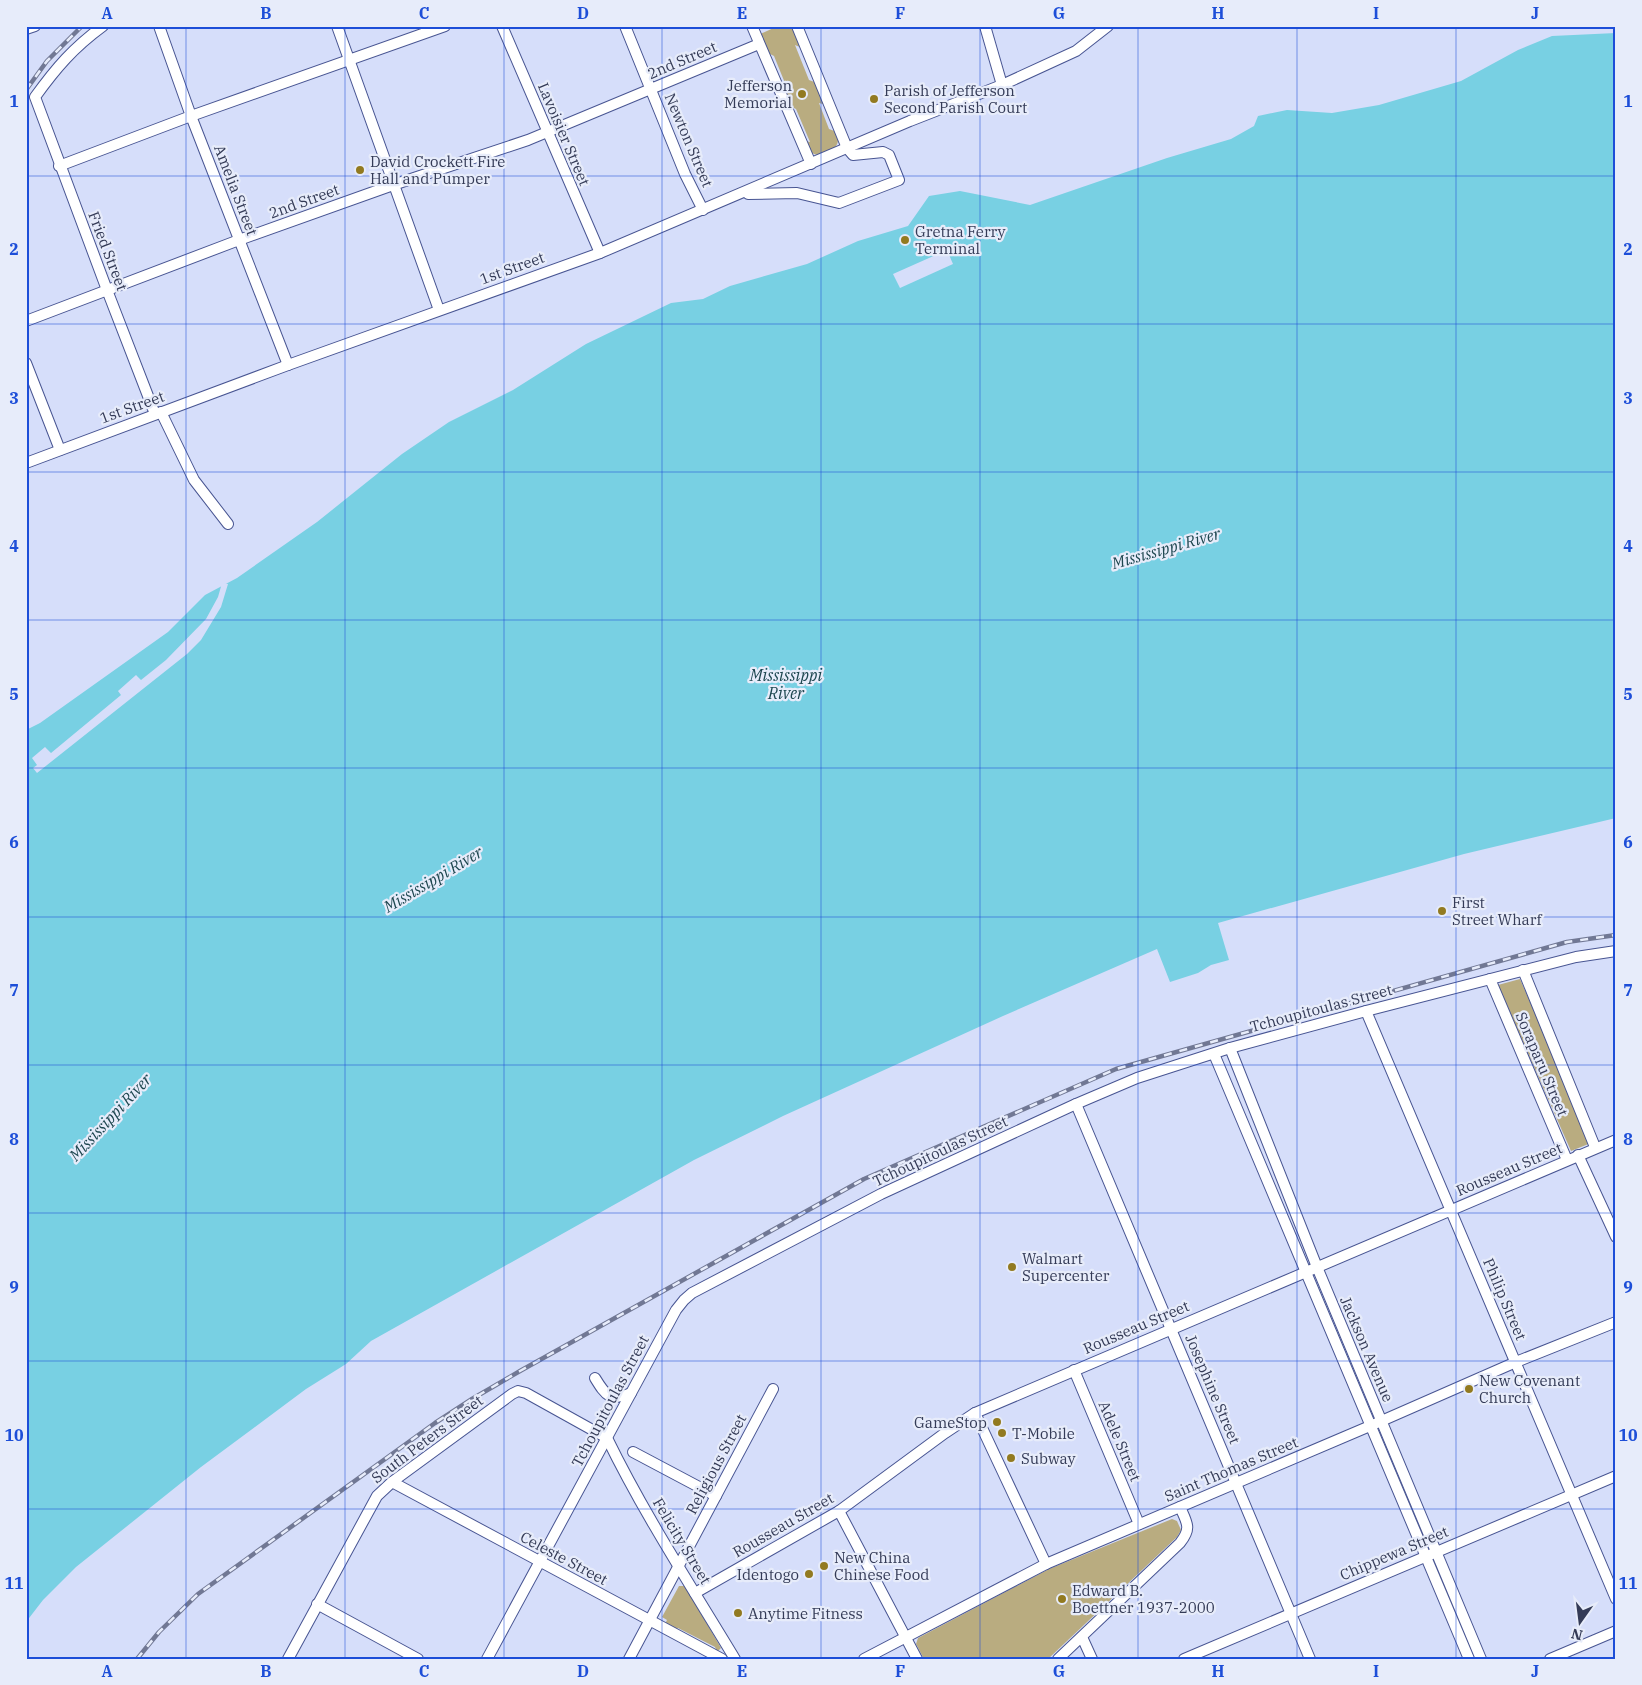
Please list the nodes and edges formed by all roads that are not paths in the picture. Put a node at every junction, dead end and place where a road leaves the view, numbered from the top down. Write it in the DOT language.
graph roads {
  1 [pos="35,26"];
  2 [pos="102,26"];
  3 [pos="159,26"];
  4 [pos="337,26"];
  5 [pos="445,26"];
  6 [pos="502,26"];
  7 [pos="625,26"];
  8 [pos="752,26"];
  9 [pos="797,26"];
  10 [pos="985,26"];
  11 [pos="1108,26"];
  12 [pos="26,29"];
  13 [pos="759,44"];
  14 [pos="349,60"];
  15 [pos="1002,85"];
  16 [pos="651,89"];
  17 [pos="191,116"];
  18 [pos="548,132"];
  19 [pos="847,148"];
  20 [pos="811,164"];
  21 [pos="59,166"];
  22 [pos="393,185"];
  23 [pos="742,194"];
  24 [pos="703,210"];
  25 [pos="239,240"];
  26 [pos="600,253"];
  27 [pos="106,290"];
  28 [pos="439,310"];
  29 [pos="26,321"];
  30 [pos="26,363"];
  31 [pos="288,365"];
  32 [pos="158,413"];
  33 [pos="60,450"];
  34 [pos="26,463"];
  35 [pos="228,524"];
  36 [pos="1616,951"];
  37 [pos="1523,970"];
  38 [pos="1490,979"];
  39 [pos="1366,1011"];
  40 [pos="1230,1048"];
  41 [pos="1214,1054"];
  42 [pos="1076,1104"];
  43 [pos="1616,1140"];
  44 [pos="1595,1147"];
  45 [pos="1578,1155"];
  46 [pos="1567,1160"];
  47 [pos="1452,1210"];
  48 [pos="1616,1238"];
  49 [pos="1317,1266"];
  50 [pos="1305,1271"];
  51 [pos="1616,1322"];
  52 [pos="1172,1328"];
  53 [pos="1516,1362"];
  54 [pos="1074,1370"];
  55 [pos="595,1378"];
  56 [pos="773,1389"];
  57 [pos="631,1393"];
  58 [pos="974,1413"];
  59 [pos="1381,1422"];
  60 [pos="1370,1426"];
  61 [pos="607,1438"];
  62 [pos="633,1452"];
  63 [pos="1616,1476"];
  64 [pos="392,1482"];
  65 [pos="1236,1483"];
  66 [pos="1572,1495"];
  67 [pos="716,1496"];
  68 [pos="1180,1507"];
  69 [pos="839,1511"];
  70 [pos="1139,1524"];
  71 [pos="1436,1552"];
  72 [pos="1426,1556"];
  73 [pos="540,1562"];
  74 [pos="1046,1564"];
  75 [pos="679,1566"];
  76 [pos="695,1593"];
  77 [pos="1616,1599"];
  78 [pos="317,1604"];
  79 [pos="1290,1613"];
  80 [pos="650,1622"];
  81 [pos="1616,1631"];
  82 [pos="1082,1636"];
  83 [pos="905,1637"];
  84 [pos="1201,1656"];
  85 [pos="288,1659"];
  86 [pos="418,1659"];
  87 [pos="487,1659"];
  88 [pos="630,1659"];
  89 [pos="722,1659"];
  90 [pos="735,1659"];
  91 [pos="864,1659"];
  92 [pos="916,1659"];
  93 [pos="1058,1659"];
  94 [pos="1092,1659"];
  95 [pos="1184,1659"];
  96 [pos="1310,1659"];
  97 [pos="1469,1659"];
  98 [pos="1482,1659"];
  99 [pos="1550,1659"];
  1 -- 12 [label="street"];
  2 -- 21 [label="street, Fried Street"];
  3 -- 17 [label="street, Amelia Street"];
  4 -- 14 [label="street"];
  5 -- 14 [label="street"];
  6 -- 18 [label="street, Lavoisier Street"];
  7 -- 16 [label="street, Newton Street"];
  8 -- 13 [label="street"];
  9 -- 19 [label="street"];
  10 -- 15 [label="street"];
  11 -- 15 [label="street, 1st Street"];
  13 -- 16 [label="street, 2nd Street"];
  13 -- 20 [label="street"];
  14 -- 17 [label="street"];
  14 -- 22 [label="street"];
  15 -- 19 [label="street, 1st Street"];
  16 -- 18 [label="street, 2nd Street"];
  16 -- 24 [label="street, Newton Street"];
  17 -- 21 [label="street"];
  17 -- 25 [label="street, Amelia Street"];
  18 -- 22 [label="street, 2nd Street"];
  18 -- 26 [label="street, Lavoisier Street"];
  19 -- 20 [label="street, 1st Street"];
  19 -- 23 [label="street"];
  20 -- 23 [label="street, 1st Street"];
  21 -- 27 [label="street, Fried Street"];
  22 -- 25 [label="street, 2nd Street"];
  22 -- 28 [label="street"];
  23 -- 24 [label="street, 1st Street"];
  24 -- 26 [label="street, 1st Street"];
  25 -- 27 [label="street, 2nd Street"];
  25 -- 31 [label="street, Amelia Street"];
  26 -- 28 [label="street, 1st Street"];
  27 -- 29 [label="street, 2nd Street"];
  27 -- 32 [label="street, Fried Street"];
  28 -- 31 [label="street, 1st Street"];
  30 -- 33 [label="street"];
  31 -- 32 [label="street, 1st Street"];
  32 -- 33 [label="street, 1st Street"];
  32 -- 35 [label="street, Fried Street"];
  33 -- 34 [label="street, 1st Street"];
  36 -- 37 [label="street, Tchoupitoulas Street"];
  37 -- 38 [label="street, Tchoupitoulas Street"];
  37 -- 44 [label="street, Soraparu Street"];
  38 -- 39 [label="street, Tchoupitoulas Street"];
  38 -- 46 [label="street, Soraparu Street"];
  39 -- 40 [label="street, Tchoupitoulas Street"];
  39 -- 47 [label="street, Philip Street"];
  40 -- 41 [label="street, Tchoupitoulas Street"];
  40 -- 49 [label="street, Jackson Avenue"];
  41 -- 42 [label="street, Tchoupitoulas Street"];
  41 -- 50 [label="street, Jackson Avenue"];
  42 -- 52 [label="street, Josephine Street"];
  42 -- 57 [label="street, Tchoupitoulas Street"];
  43 -- 44 [label="street, Rousseau Street"];
  44 -- 45 [label="street, Rousseau Street"];
  45 -- 46 [label="street, Rousseau Street"];
  45 -- 48 [label="street"];
  46 -- 47 [label="street, Rousseau Street"];
  47 -- 49 [label="street, Rousseau Street"];
  47 -- 53 [label="street, Philip Street"];
  49 -- 50 [label="street, Rousseau Street"];
  49 -- 59 [label="street, Jackson Avenue"];
  50 -- 52 [label="street, Rousseau Street"];
  50 -- 60 [label="street, Jackson Avenue"];
  51 -- 53 [label="street, Saint Thomas Street"];
  52 -- 54 [label="street, Rousseau Street"];
  52 -- 65 [label="street, Josephine Street"];
  53 -- 59 [label="street, Saint Thomas Street"];
  53 -- 66 [label="street, Philip Street"];
  54 -- 58 [label="street, Rousseau Street"];
  54 -- 70 [label="street, Adele Street"];
  55 -- 57 [label="street"];
  56 -- 67 [label="street, Religious Street"];
  57 -- 61 [label="street, Tchoupitoulas Street"];
  58 -- 69 [label="street, Rousseau Street"];
  58 -- 74 [label="street"];
  59 -- 60 [label="street, Saint Thomas Street"];
  59 -- 71 [label="street, Jackson Avenue"];
  60 -- 65 [label="street, Saint Thomas Street"];
  60 -- 72 [label="street, Jackson Avenue"];
  61 -- 64 [label="street, South Peters Street"];
  61 -- 73 [label="street, Tchoupitoulas Street"];
  61 -- 75 [label="street, Felicity Street"];
  62 -- 67 [label="street"];
  63 -- 66 [label="street, Chippewa Street"];
  64 -- 73 [label="street, Celeste Street"];
  64 -- 78 [label="street, South Peters Street"];
  65 -- 68 [label="street, Saint Thomas Street"];
  65 -- 79 [label="street, Josephine Street"];
  66 -- 71 [label="street, Chippewa Street"];
  66 -- 77 [label="street, Philip Street"];
  67 -- 75 [label="street, Religious Street"];
  68 -- 70 [label="street, Saint Thomas Street"];
  68 -- 82 [label="street"];
  69 -- 76 [label="street, Rousseau Street"];
  69 -- 83 [label="street"];
  70 -- 74 [label="street, Saint Thomas Street"];
  71 -- 72 [label="street, Chippewa Street"];
  71 -- 98 [label="street, Jackson Avenue"];
  72 -- 79 [label="street, Chippewa Street"];
  72 -- 97 [label="street, Jackson Avenue"];
  73 -- 80 [label="street, Celeste Street"];
  73 -- 87 [label="street, Tchoupitoulas Street"];
  74 -- 83 [label="street, Saint Thomas Street"];
  75 -- 76 [label="street, Felicity Street"];
  75 -- 80 [label="street, Religious Street"];
  76 -- 90 [label="street, Felicity Street"];
  78 -- 85 [label="street, South Peters Street"];
  78 -- 86 [label="street"];
  79 -- 84 [label="street, Chippewa Street"];
  79 -- 96 [label="street, Josephine Street"];
  80 -- 88 [label="street, Religious Street"];
  80 -- 89 [label="street, Celeste Street"];
  81 -- 99 [label="street"];
  82 -- 93 [label="street"];
  82 -- 94 [label="street"];
  83 -- 91 [label="street, Saint Thomas Street"];
  83 -- 92 [label="street"];
  84 -- 95 [label="street, Chippewa Street"];
}
